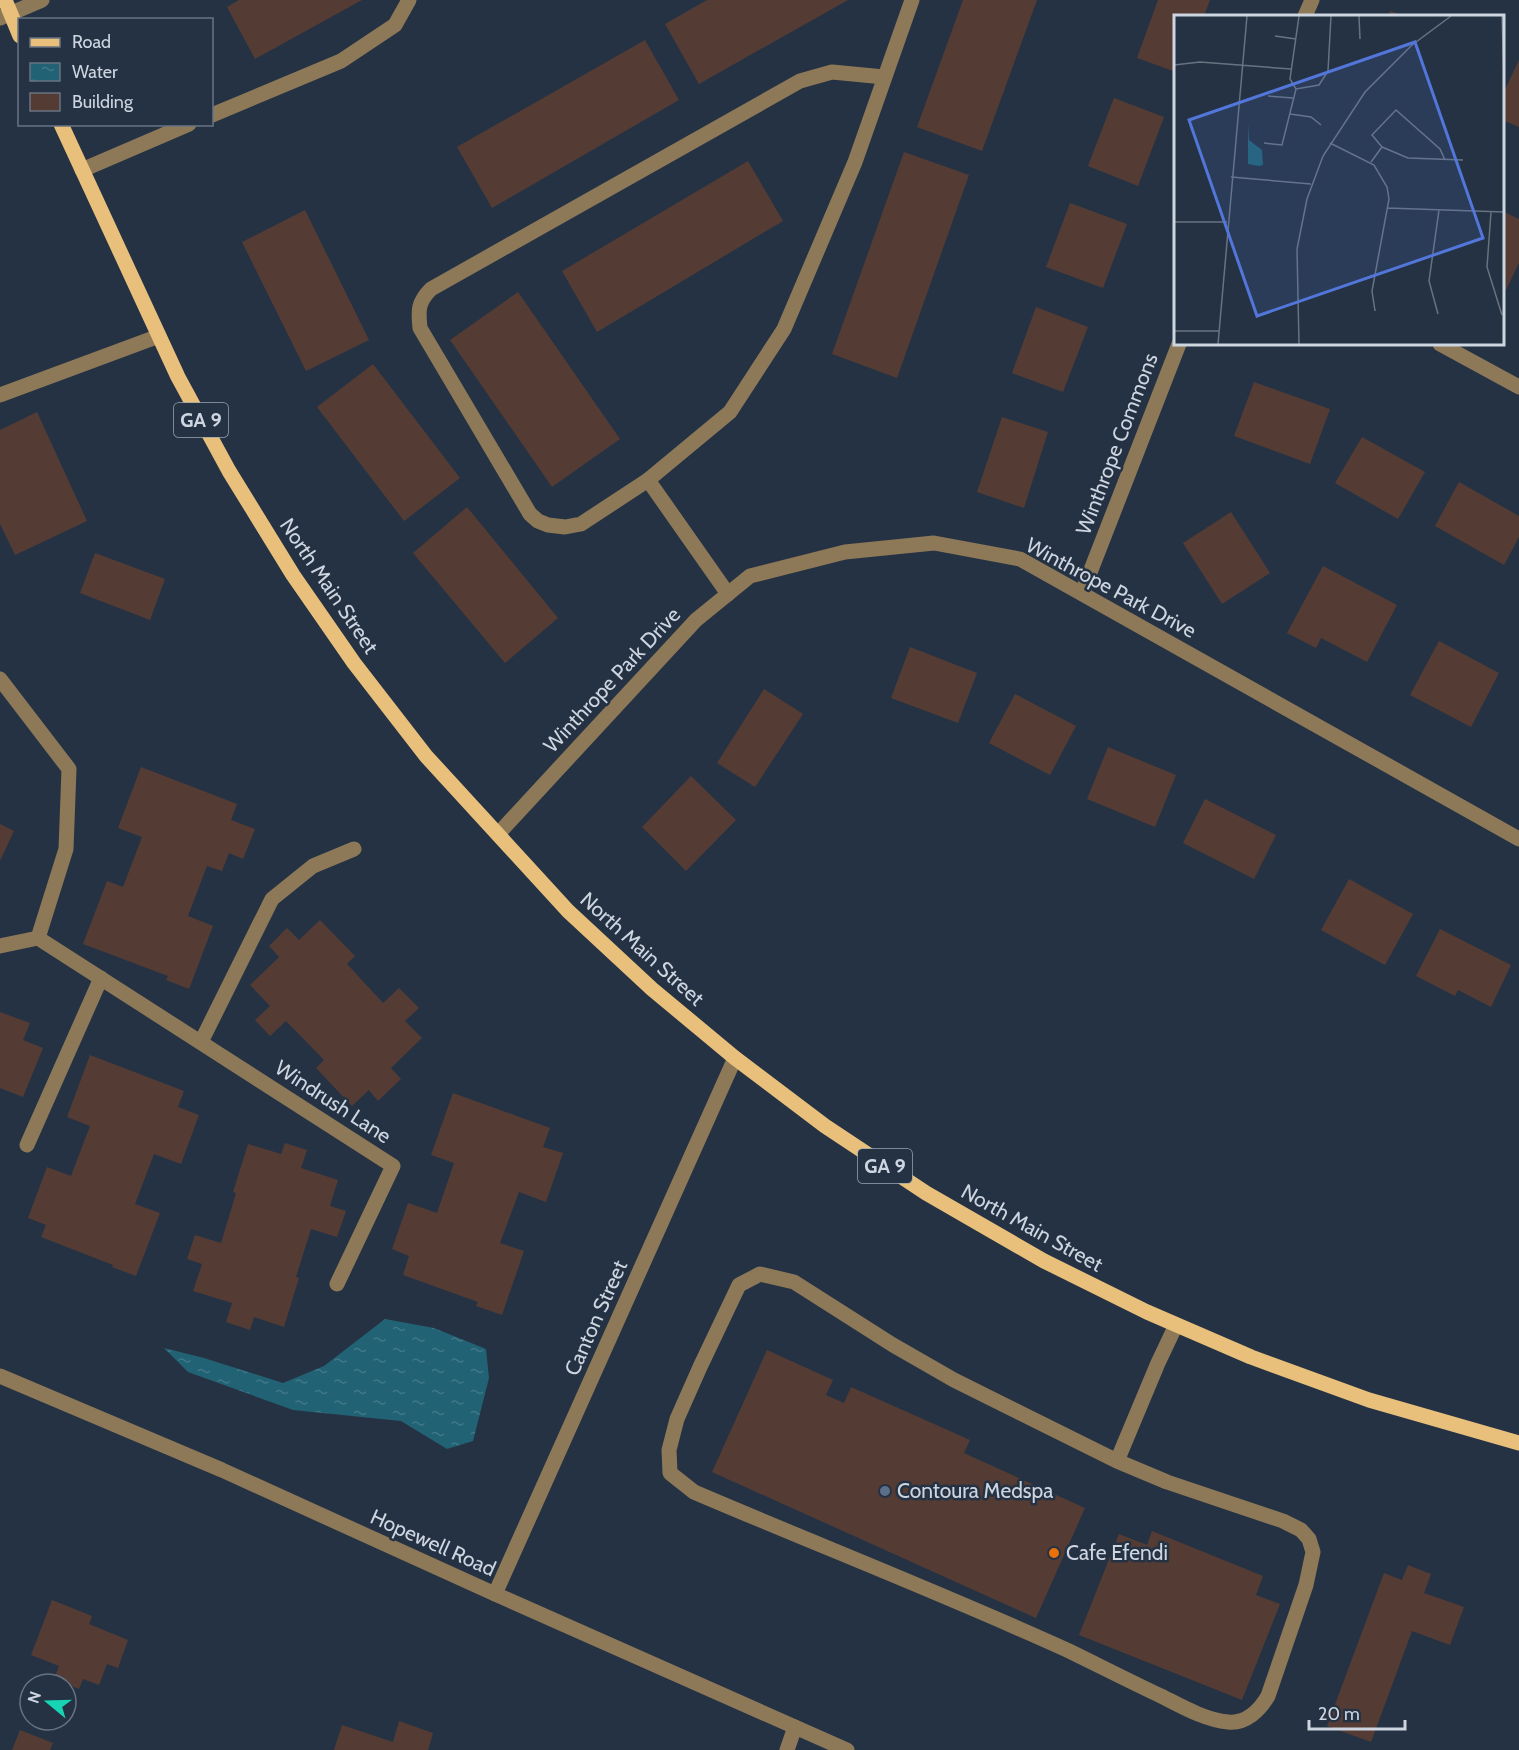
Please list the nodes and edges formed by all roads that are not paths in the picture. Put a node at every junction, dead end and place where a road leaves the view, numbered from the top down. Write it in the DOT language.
graph roads {
  1 [pos="42,0"];
  2 [pos="409,0"];
  3 [pos="912,0"];
  4 [pos="1312,0"];
  5 [pos="5,11"];
  6 [pos="1305,15"];
  7 [pos="18,33"];
  8 [pos="884,77"];
  9 [pos="213,115"];
  10 [pos="62,126"];
  11 [pos="184,126"];
  12 [pos="82,170"];
  13 [pos="159,336"];
  14 [pos="1179,345"];
  15 [pos="1442,345"];
  16 [pos="1519,387"];
  17 [pos="0,395"];
  18 [pos="648,480"];
  19 [pos="1082,593"];
  20 [pos="728,594"];
  21 [pos="0,678"];
  22 [pos="498,834"];
  23 [pos="1519,839"];
  24 [pos="354,849"];
  25 [pos="38,938"];
  26 [pos="0,946"];
  27 [pos="101,978"];
  28 [pos="201,1042"];
  29 [pos="735,1058"];
  30 [pos="27,1145"];
  31 [pos="337,1284"];
  32 [pos="1176,1325"];
  33 [pos="0,1376"];
  34 [pos="1519,1443"];
  35 [pos="1117,1461"];
  36 [pos="495,1594"];
  37 [pos="795,1727"];
  38 [pos="787,1750"];
  39 [pos="847,1750"];
  1 -- 5 [label="street"];
  2 -- 9 [label="street"];
  3 -- 8 [label="street"];
  4 -- 6 [label="street"];
  5 -- 7 [label="main road"];
  8 -- 18 [label="street"];
  8 -- 18 [label="street"];
  10 -- 12 [label="main road, North Main Street / GA 9"];
  11 -- 12 [label="street"];
  12 -- 13 [label="main road, North Main Street / GA 9"];
  13 -- 17 [label="street"];
  13 -- 22 [label="main road, North Main Street / GA 9"];
  14 -- 19 [label="street, Winthrope Commons"];
  15 -- 16 [label="street"];
  18 -- 20 [label="street"];
  19 -- 20 [label="street, Winthrope Park Drive"];
  19 -- 23 [label="street, Winthrope Park Drive"];
  20 -- 22 [label="street, Winthrope Park Drive"];
  21 -- 25 [label="street"];
  22 -- 29 [label="main road, North Main Street / GA 9"];
  24 -- 28 [label="street"];
  25 -- 26 [label="street"];
  25 -- 27 [label="street, Windrush Lane"];
  27 -- 28 [label="street, Windrush Lane"];
  27 -- 30 [label="street"];
  28 -- 31 [label="street, Windrush Lane"];
  29 -- 32 [label="main road, North Main Street / GA 9"];
  29 -- 36 [label="street, Canton Street"];
  32 -- 34 [label="main road, North Main Street / GA 9"];
  32 -- 35 [label="street"];
  33 -- 36 [label="street, Hopewell Road"];
  35 -- 35 [label="street"];
  36 -- 37 [label="street, Hopewell Road"];
  37 -- 38 [label="street"];
  37 -- 39 [label="street, Hopewell Road"];
}
